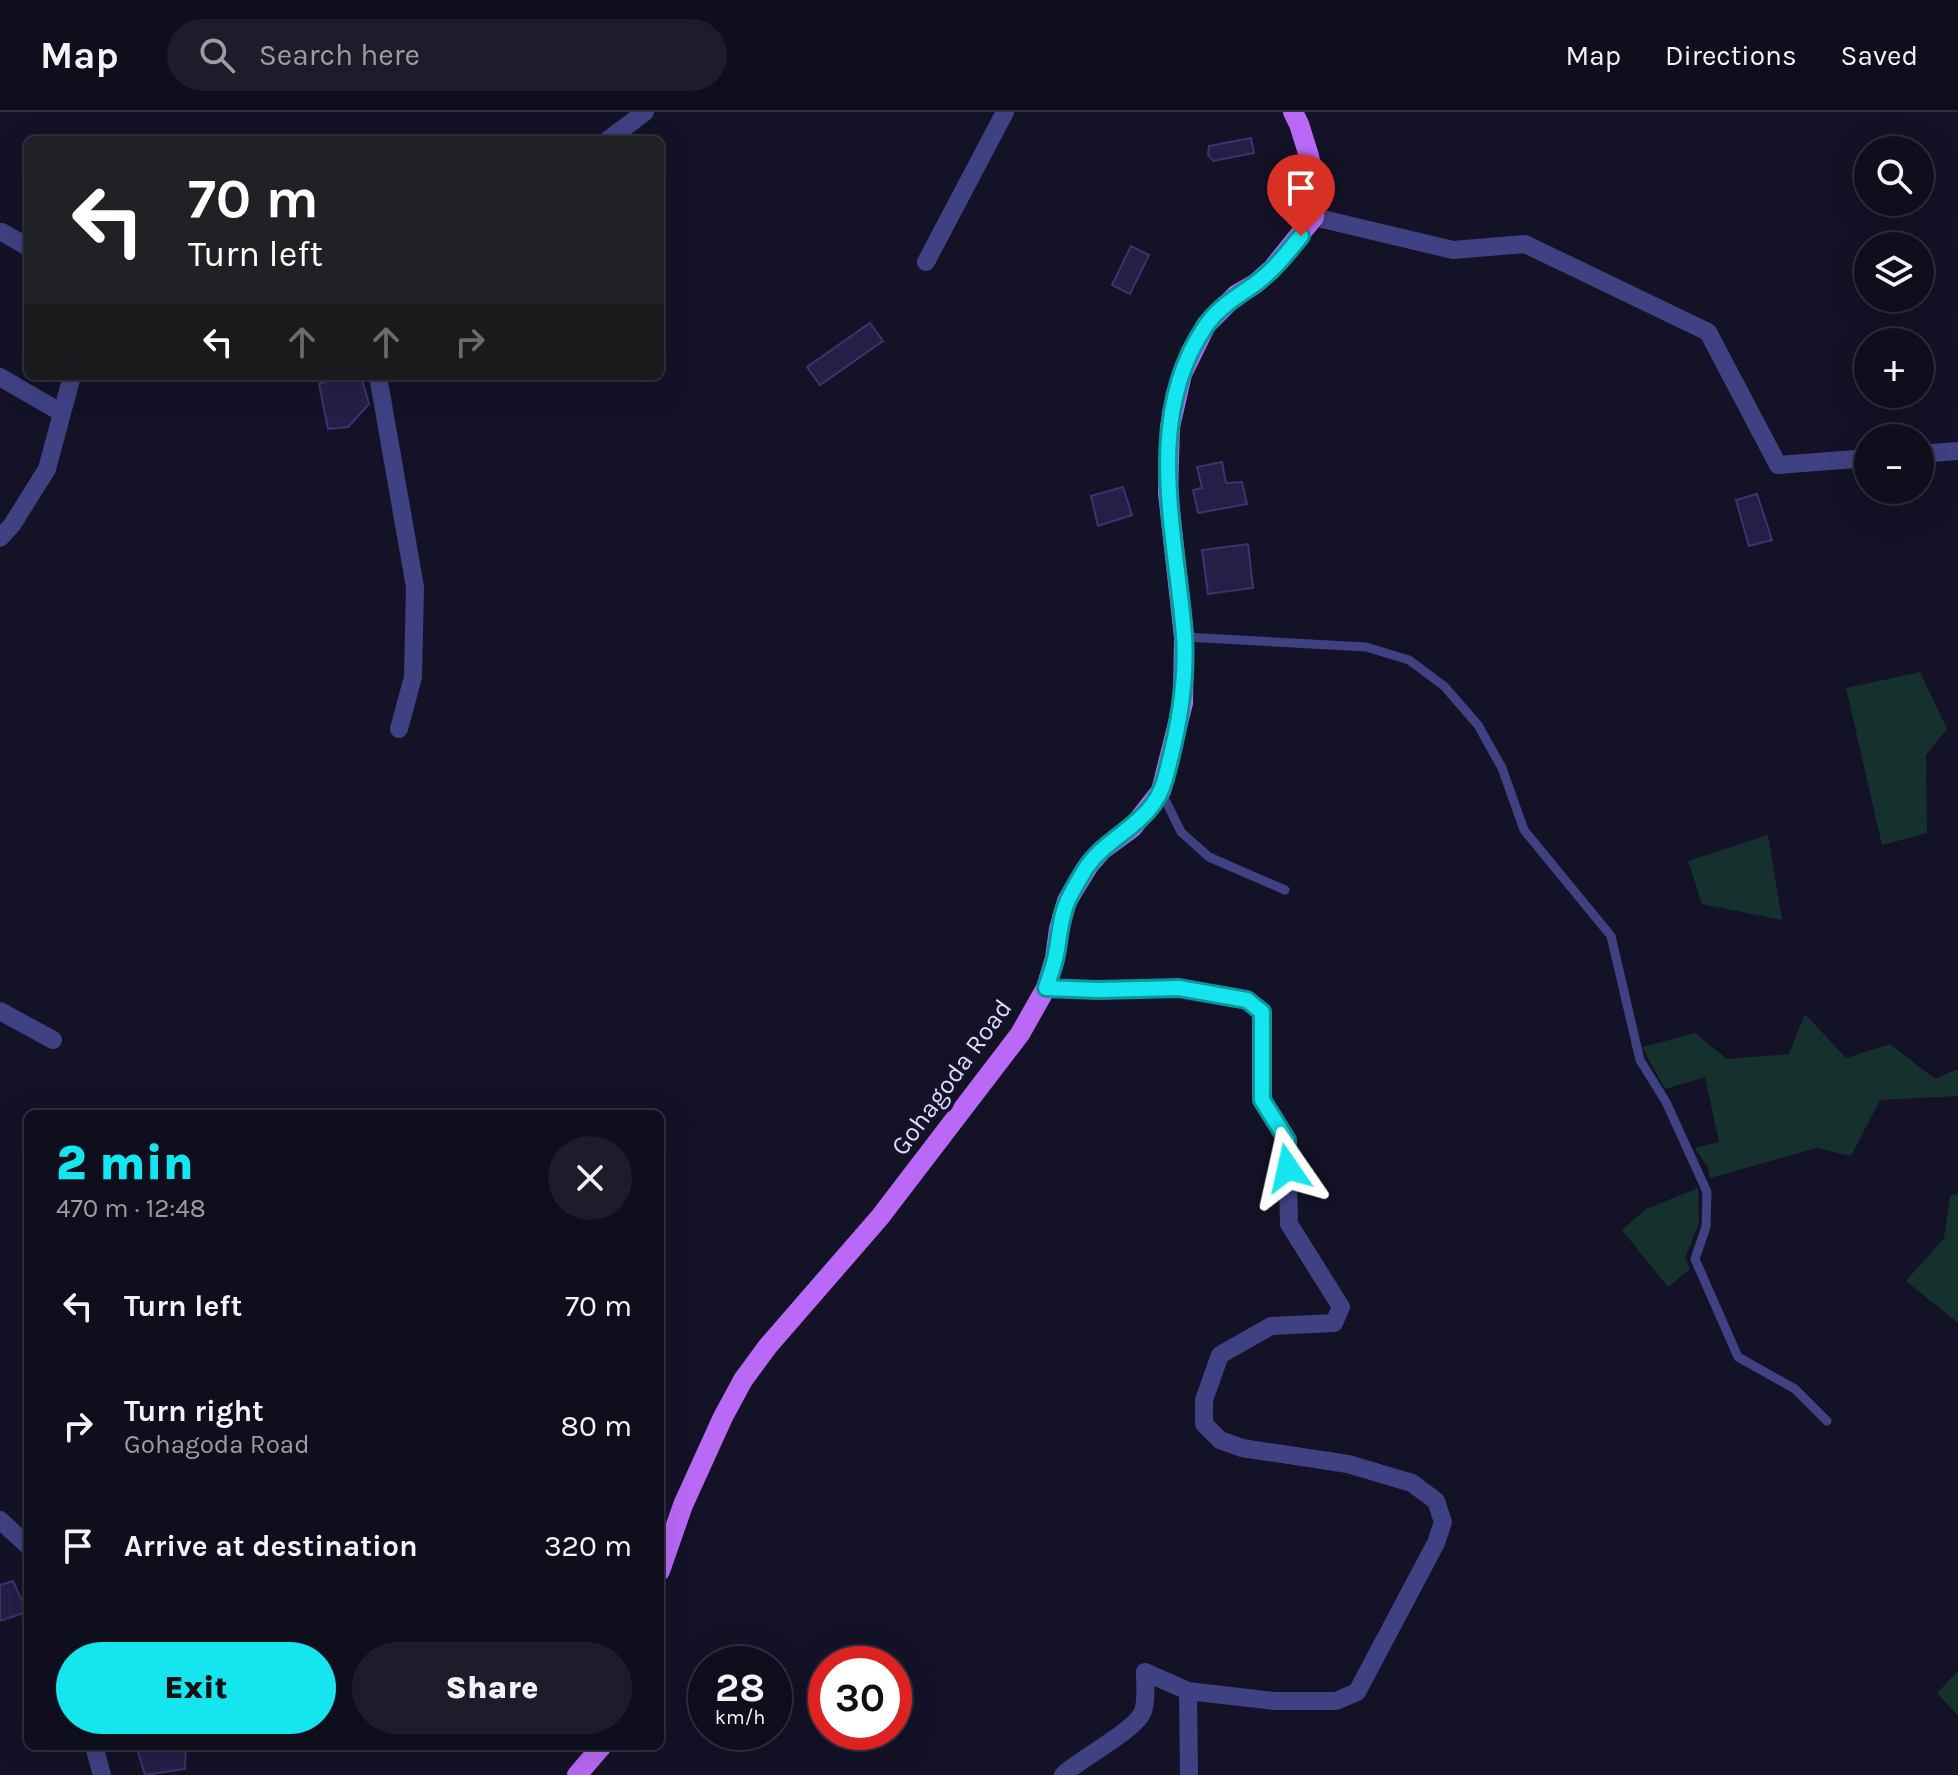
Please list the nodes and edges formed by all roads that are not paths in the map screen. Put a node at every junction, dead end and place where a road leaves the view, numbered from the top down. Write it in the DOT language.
graph roads {
  1 [pos="645,112"];
  2 [pos="1005,112"];
  3 [pos="1293,112"];
  4 [pos="613,136"];
  5 [pos="1314,217"];
  6 [pos="2,232"];
  7 [pos="24,245"];
  8 [pos="926,262"];
  9 [pos="0,377"];
  10 [pos="71,380"];
  11 [pos="379,380"];
  12 [pos="62,413"];
  13 [pos="1958,451"];
  14 [pos="1934,453"];
  15 [pos="1854,459"];
  16 [pos="0,538"];
  17 [pos="1184,637"];
  18 [pos="399,729"];
  19 [pos="1161,791"];
  20 [pos="1285,890"];
  21 [pos="1046,988"];
  22 [pos="0,1011"];
  23 [pos="53,1040"];
  24 [pos="1827,1421"];
  25 [pos="0,1520"];
  26 [pos="24,1542"];
  27 [pos="664,1560"];
  28 [pos="1188,1691"];
  29 [pos="95,1750"];
  30 [pos="599,1750"];
  31 [pos="102,1775"];
  32 [pos="577,1775"];
  33 [pos="1063,1775"];
  34 [pos="1189,1775"];
  1 -- 4 [label="street"];
  2 -- 8 [label="street"];
  3 -- 5 [label="main road"];
  5 -- 15 [label="street"];
  5 -- 17 [label="main road, Gohagoda Road"];
  6 -- 7 [label="street"];
  9 -- 12 [label="street"];
  10 -- 12 [label="street"];
  11 -- 18 [label="street"];
  12 -- 16 [label="street"];
  13 -- 14 [label="street"];
  17 -- 19 [label="main road, Gohagoda Road"];
  17 -- 24 [label="lane"];
  19 -- 20 [label="lane"];
  19 -- 21 [label="main road, Gohagoda Road"];
  21 -- 27 [label="main road, Gohagoda Road"];
  21 -- 28 [label="street"];
  22 -- 23 [label="street"];
  25 -- 26 [label="street"];
  28 -- 33 [label="street"];
  28 -- 34 [label="street"];
  29 -- 31 [label="street"];
  30 -- 32 [label="main road"];
}
